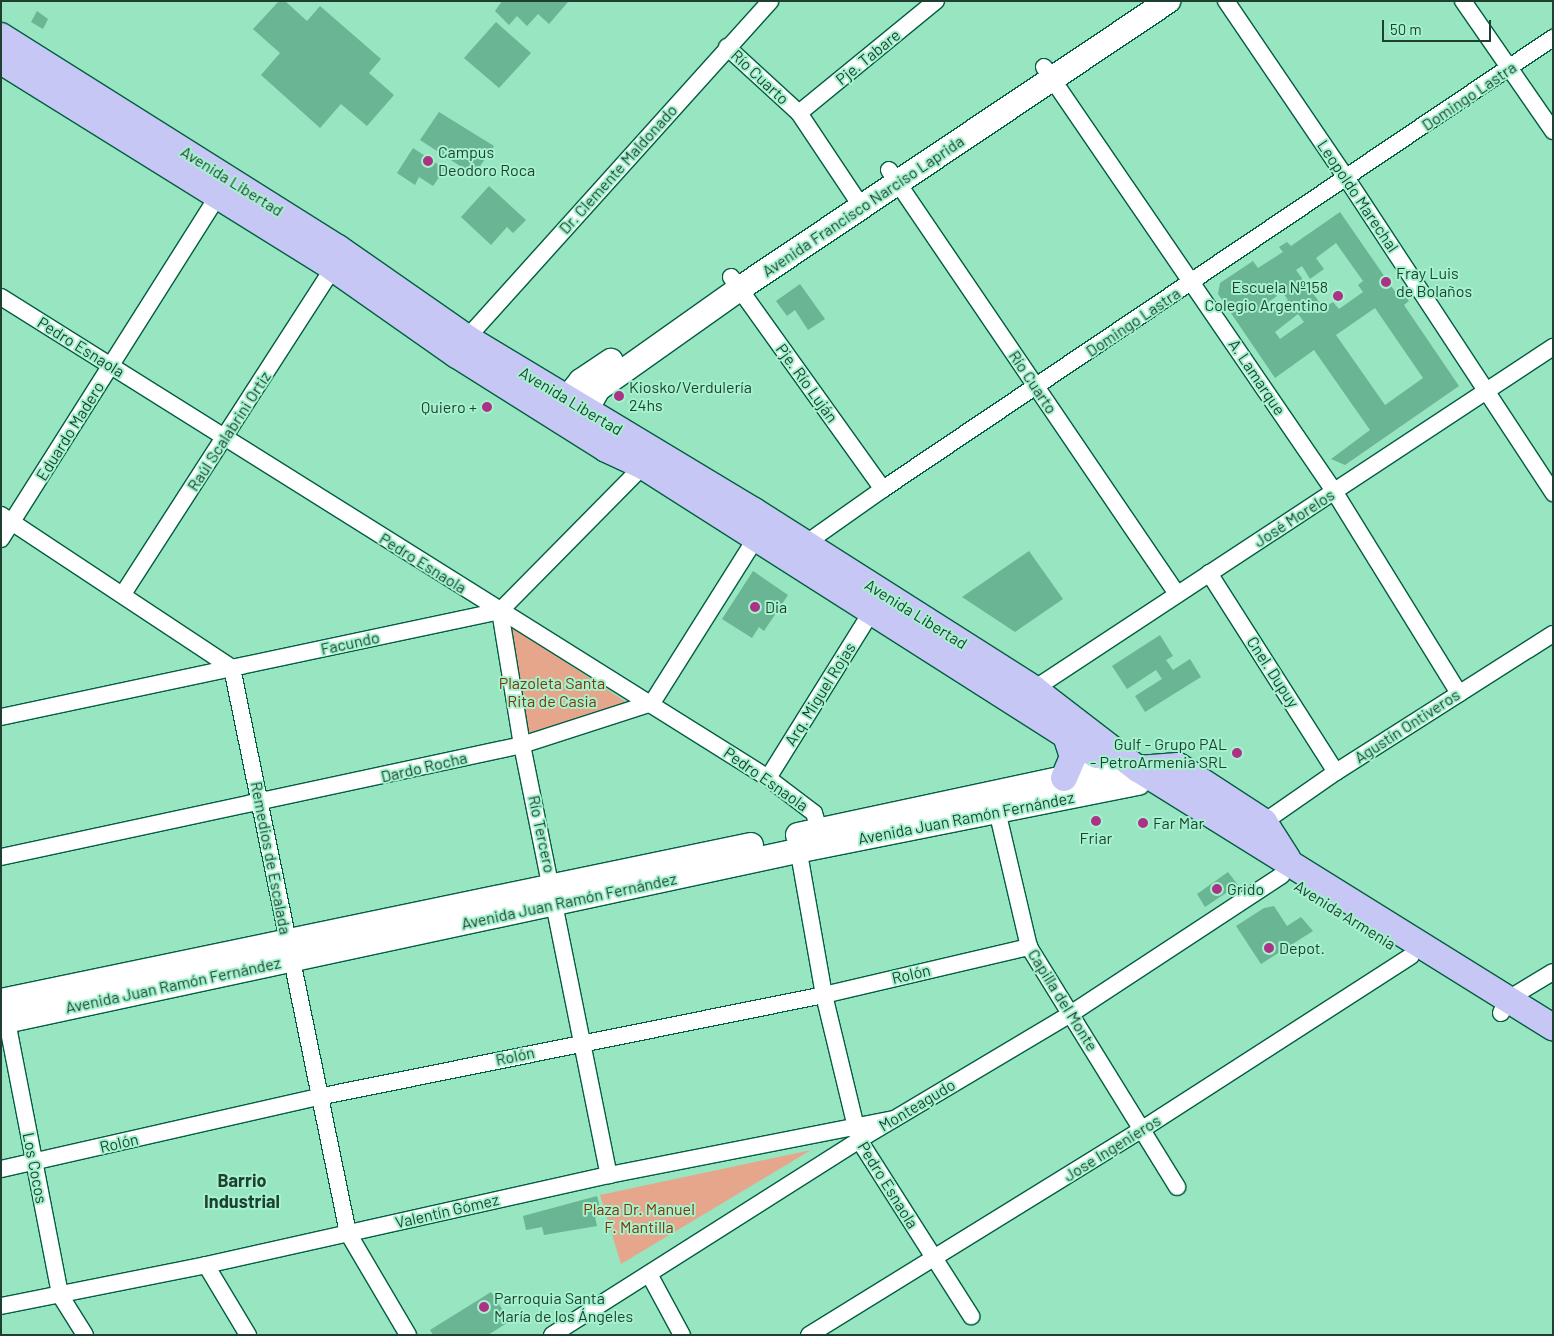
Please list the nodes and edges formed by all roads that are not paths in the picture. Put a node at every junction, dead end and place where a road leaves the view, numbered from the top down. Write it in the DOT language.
graph roads {
  1 [pos="770,1"];
  2 [pos="936,1"];
  3 [pos="1142,1"];
  4 [pos="1168,1"];
  5 [pos="1226,1"];
  6 [pos="1464,1"];
  7 [pos="1,36"];
  8 [pos="1553,38"];
  9 [pos="727,47"];
  10 [pos="1,61"];
  11 [pos="1510,68"];
  12 [pos="1049,73"];
  13 [pos="799,113"];
  14 [pos="1553,131"];
  15 [pos="893,177"];
  16 [pos="1348,179"];
  17 [pos="218,196"];
  18 [pos="858,200"];
  19 [pos="333,268"];
  20 [pos="1192,282"];
  21 [pos="735,283"];
  22 [pos="1,297"];
  23 [pos="467,338"];
  24 [pos="1553,347"];
  25 [pos="110,366"];
  26 [pos="1037,388"];
  27 [pos="1487,391"];
  28 [pos="572,406"];
  29 [pos="225,438"];
  30 [pos="643,466"];
  31 [pos="883,489"];
  32 [pos="1334,491"];
  33 [pos="1553,493"];
  34 [pos="7,519"];
  35 [pos="756,538"];
  36 [pos="1,539"];
  37 [pos="800,553"];
  38 [pos="1209,573"];
  39 [pos="123,594"];
  40 [pos="1177,594"];
  41 [pos="872,610"];
  42 [pos="500,611"];
  43 [pos="1553,634"];
  44 [pos="232,668"];
  45 [pos="1034,689"];
  46 [pos="1459,693"];
  47 [pos="652,703"];
  48 [pos="1,717"];
  49 [pos="1065,733"];
  50 [pos="522,746"];
  51 [pos="1336,772"];
  52 [pos="1131,774"];
  53 [pos="768,778"];
  54 [pos="1064,778"];
  55 [pos="261,804"];
  56 [pos="995,804"];
  57 [pos="1264,822"];
  58 [pos="821,838"];
  59 [pos="797,843"];
  60 [pos="1,857"];
  61 [pos="1287,870"];
  62 [pos="555,896"];
  63 [pos="1029,947"];
  64 [pos="290,950"];
  65 [pos="1411,956"];
  66 [pos="1553,972"];
  67 [pos="824,994"];
  68 [pos="1504,1006"];
  69 [pos="3,1008"];
  70 [pos="1072,1013"];
  71 [pos="1553,1027"];
  72 [pos="581,1042"];
  73 [pos="1553,1046"];
  74 [pos="318,1097"];
  75 [pos="1141,1130"];
  76 [pos="857,1134"];
  77 [pos="34,1162"];
  78 [pos="1,1169"];
  79 [pos="609,1175"];
  80 [pos="1177,1187"];
  81 [pos="348,1233"];
  82 [pos="933,1258"];
  83 [pos="206,1265"];
  84 [pos="649,1274"];
  85 [pos="60,1295"];
  86 [pos="1,1306"];
  87 [pos="971,1316"];
  88 [pos="85,1335"];
  89 [pos="248,1335"];
  90 [pos="408,1335"];
  91 [pos="552,1335"];
  92 [pos="682,1335"];
  93 [pos="809,1335"];
  1 -- 9 [label="street, Dr. Clemente Maldonado"];
  2 -- 13 [label="street, Pje. Tabare"];
  3 -- 12 [label="main road, Avenida Francisco Narciso Laprida"];
  4 -- 12 [label="main road, Avenida Francisco Narciso Laprida"];
  5 -- 16 [label="street, Leopoldo Marechal"];
  6 -- 11 [label="street"];
  7 -- 23 [label="main road, Avenida Libertad"];
  8 -- 11 [label="street, Domingo Lastra"];
  9 -- 13 [label="street, Río Cuarto"];
  9 -- 23 [label="street, Dr. Clemente Maldonado"];
  10 -- 17 [label="main road, Avenida Libertad"];
  11 -- 14 [label="street"];
  11 -- 16 [label="street, Domingo Lastra"];
  12 -- 15 [label="main road, Avenida Francisco Narciso Laprida"];
  12 -- 20 [label="street, A. Lamarque"];
  13 -- 18 [label="street, Río Cuarto"];
  15 -- 18 [label="main road, Avenida Francisco Narciso Laprida"];
  15 -- 26 [label="street, Río Cuarto"];
  16 -- 20 [label="street, Domingo Lastra"];
  16 -- 27 [label="street, Leopoldo Marechal"];
  17 -- 19 [label="main road, Avenida Libertad"];
  17 -- 25 [label="street, Eduardo Madero"];
  18 -- 21 [label="main road, Avenida Francisco Narciso Laprida"];
  19 -- 28 [label="main road, Avenida Libertad"];
  19 -- 29 [label="street, Raúl Scalabrini Ortiz"];
  20 -- 26 [label="street, Domingo Lastra"];
  20 -- 32 [label="street, A. Lamarque"];
  21 -- 28 [label="main road, Avenida Francisco Narciso Laprida"];
  21 -- 31 [label="street, Pje. Río Luján"];
  22 -- 25 [label="street, Pedro Esnaola"];
  23 -- 28 [label="main road, Avenida Libertad"];
  24 -- 27 [label="street, José Morelos"];
  25 -- 29 [label="street, Pedro Esnaola"];
  25 -- 34 [label="street, Eduardo Madero"];
  26 -- 31 [label="street, Domingo Lastra"];
  26 -- 40 [label="street, Río Cuarto"];
  27 -- 32 [label="street, José Morelos"];
  27 -- 33 [label="street, Leopoldo Marechal"];
  28 -- 30 [label="main road, Avenida Libertad"];
  28 -- 37 [label="main road, Avenida Libertad"];
  29 -- 39 [label="street, Raúl Scalabrini Ortiz"];
  29 -- 42 [label="street, Pedro Esnaola"];
  30 -- 35 [label="main road, Avenida Libertad"];
  30 -- 42 [label="street"];
  31 -- 37 [label="street, Domingo Lastra"];
  32 -- 38 [label="street, José Morelos"];
  32 -- 46 [label="street, A. Lamarque"];
  34 -- 36 [label="street, Eduardo Madero"];
  34 -- 39 [label="street"];
  35 -- 37 [label="main road, Avenida Libertad"];
  35 -- 47 [label="street"];
  37 -- 41 [label="main road, Avenida Libertad"];
  37 -- 45 [label="main road, Avenida Libertad"];
  38 -- 40 [label="street, José Morelos"];
  38 -- 51 [label="street, Cnel. Dupuy"];
  39 -- 44 [label="street"];
  40 -- 45 [label="street, José Morelos"];
  41 -- 49 [label="main road, Avenida Libertad"];
  41 -- 53 [label="street, Arq. Miguel Rojas"];
  42 -- 44 [label="street, Facundo"];
  42 -- 47 [label="street, Pedro Esnaola"];
  42 -- 50 [label="street, Río Tercero"];
  43 -- 46 [label="street, Agustín Ontiveros"];
  44 -- 48 [label="street, Facundo"];
  44 -- 55 [label="street, Remedios de Escalada"];
  45 -- 52 [label="main road, Avenida Libertad"];
  46 -- 51 [label="street, Agustín Ontiveros"];
  47 -- 50 [label="street, Dardo Rocha"];
  47 -- 53 [label="street, Pedro Esnaola"];
  49 -- 52 [label="main road, Avenida Libertad"];
  49 -- 54 [label="main road"];
  50 -- 55 [label="street, Dardo Rocha"];
  50 -- 62 [label="street, Río Tercero"];
  51 -- 57 [label="street, Agustín Ontiveros"];
  52 -- 54 [label="main road, Avenida Juan Ramón Fernández"];
  52 -- 56 [label="main road, Avenida Juan Ramón Fernández"];
  52 -- 57 [label="main road"];
  52 -- 61 [label="main road, Avenida Armenia"];
  53 -- 58 [label="street, Pedro Esnaola"];
  54 -- 56 [label="main road, Avenida Juan Ramón Fernández"];
  55 -- 60 [label="street, Dardo Rocha"];
  55 -- 64 [label="street, Remedios de Escalada"];
  56 -- 58 [label="main road, Avenida Juan Ramón Fernández"];
  56 -- 63 [label="street, Capilla del Monte"];
  57 -- 61 [label="main road"];
  58 -- 59 [label="main road, Avenida Juan Ramón Fernández"];
  59 -- 62 [label="main road, Avenida Juan Ramón Fernández"];
  59 -- 67 [label="street, Pedro Esnaola"];
  61 -- 65 [label="main road, Avenida Armenia"];
  61 -- 68 [label="main road, Avenida Armenia"];
  61 -- 70 [label="street, Monteagudo"];
  62 -- 64 [label="main road, Avenida Juan Ramón Fernández"];
  62 -- 72 [label="street, Río Tercero"];
  63 -- 67 [label="street, Rolón"];
  63 -- 70 [label="street, Capilla del Monte"];
  64 -- 69 [label="main road, Avenida Juan Ramón Fernández"];
  64 -- 74 [label="street, Remedios de Escalada"];
  65 -- 68 [label="main road, Avenida Armenia"];
  65 -- 75 [label="street, Jose Ingenieros"];
  66 -- 68 [label="street"];
  67 -- 72 [label="street, Rolón"];
  67 -- 76 [label="street, Pedro Esnaola"];
  68 -- 71 [label="main road, Avenida Armenia"];
  68 -- 73 [label="main road, Avenida Armenia"];
  69 -- 77 [label="street, Los Cocos"];
  70 -- 75 [label="street, Capilla del Monte"];
  70 -- 76 [label="street, Monteagudo"];
  72 -- 74 [label="street, Rolón"];
  72 -- 79 [label="street, Río Tercero"];
  74 -- 77 [label="street, Rolón"];
  74 -- 81 [label="street, Remedios de Escalada"];
  75 -- 80 [label="street, Capilla del Monte"];
  75 -- 82 [label="street, Jose Ingenieros"];
  76 -- 79 [label="street, Valentín Gómez"];
  76 -- 82 [label="street, Pedro Esnaola"];
  76 -- 84 [label="street, Monteagudo"];
  77 -- 78 [label="street, Rolón"];
  77 -- 85 [label="street, Los Cocos"];
  79 -- 81 [label="street, Valentín Gómez"];
  81 -- 83 [label="street, Valentín Gómez"];
  81 -- 90 [label="street, Remedios de Escalada"];
  82 -- 87 [label="street, Pedro Esnaola"];
  82 -- 93 [label="street, Jose Ingenieros"];
  83 -- 85 [label="street, Valentín Gómez"];
  83 -- 89 [label="street"];
  84 -- 91 [label="street, Monteagudo"];
  84 -- 92 [label="street"];
  85 -- 86 [label="street, Valentín Gómez"];
  85 -- 88 [label="street, Los Cocos"];
}
